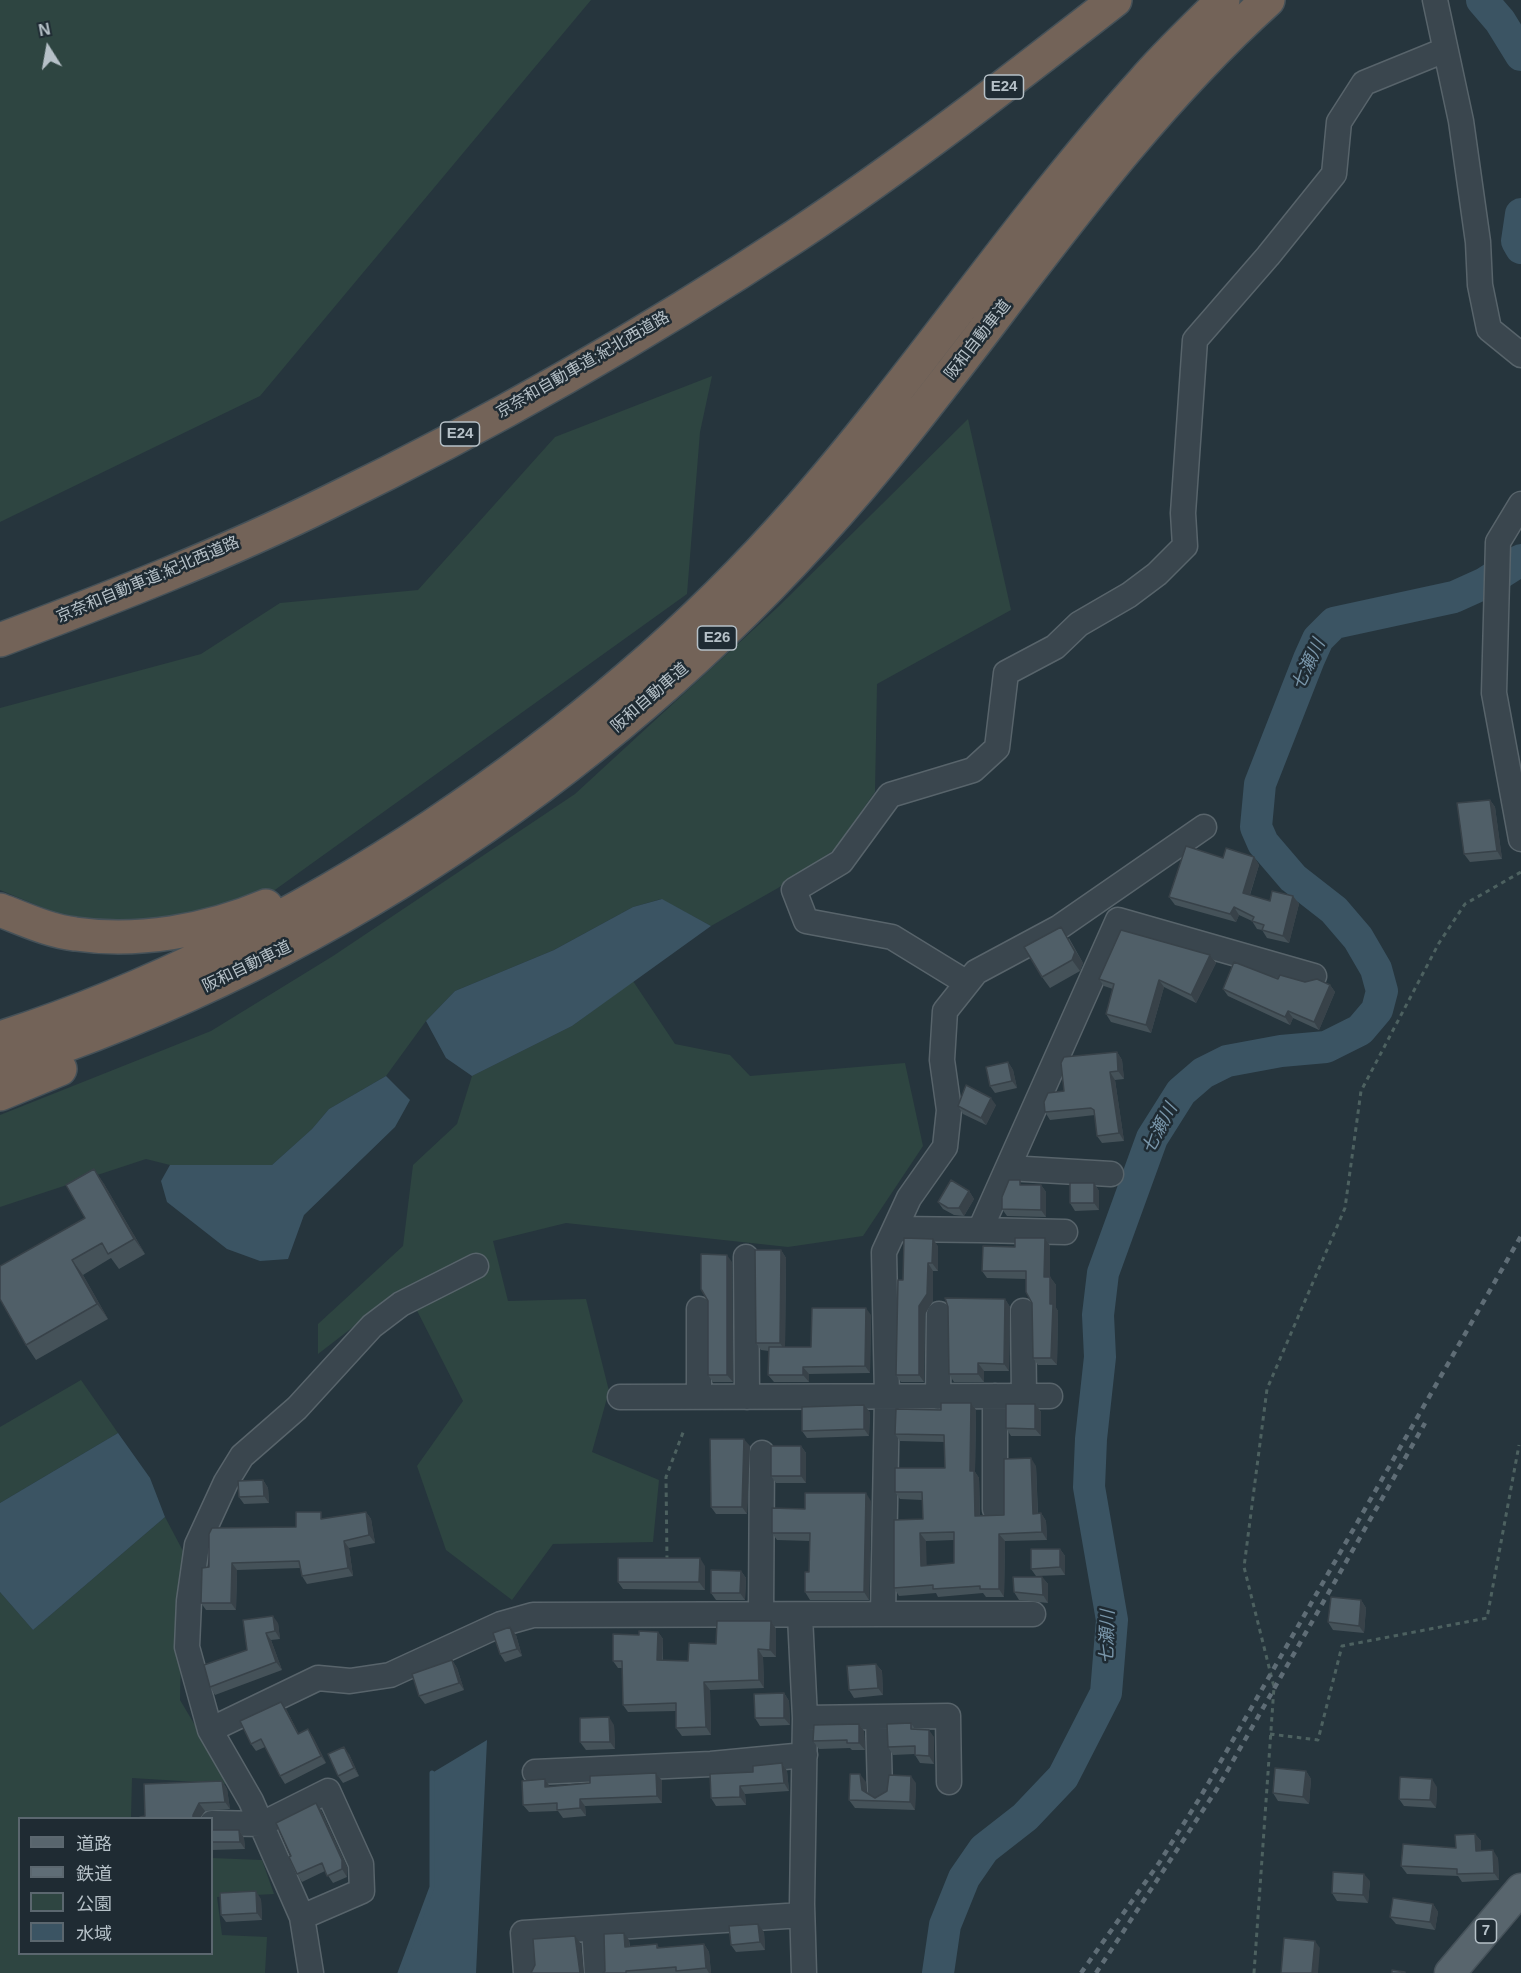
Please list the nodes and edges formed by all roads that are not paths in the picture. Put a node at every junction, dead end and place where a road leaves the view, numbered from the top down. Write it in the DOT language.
graph roads {
  1 [pos="1088,0"];
  2 [pos="1115,0"];
  3 [pos="1223,0"];
  4 [pos="1268,0"];
  5 [pos="1435,0"];
  6 [pos="1445,50"];
  7 [pos="882,165"];
  8 [pos="1521,355"];
  9 [pos="1521,504"];
  10 [pos="0,619"];
  11 [pos="0,640"];
  12 [pos="651,657"];
  13 [pos="1204,827"];
  14 [pos="1521,839"];
  15 [pos="0,909"];
  16 [pos="305,939"];
  17 [pos="1314,976"];
  18 [pos="967,982"];
  19 [pos="0,1038"];
  20 [pos="0,1068"];
  21 [pos="0,1094"];
  22 [pos="1008,1168"];
  23 [pos="1111,1174"];
  24 [pos="897,1229"];
  25 [pos="980,1230"];
  26 [pos="1065,1232"];
  27 [pos="746,1257"];
  28 [pos="476,1266"];
  29 [pos="699,1309"];
  30 [pos="1023,1311"];
  31 [pos="939,1314"];
  32 [pos="995,1396"];
  33 [pos="1024,1396"];
  34 [pos="1050,1396"];
  35 [pos="620,1397"];
  36 [pos="699,1397"];
  37 [pos="747,1397"];
  38 [pos="888,1397"];
  39 [pos="938,1397"];
  40 [pos="762,1453"];
  41 [pos="995,1509"];
  42 [pos="761,1614"];
  43 [pos="883,1614"];
  44 [pos="1033,1614"];
  45 [pos="800,1616"];
  46 [pos="878,1717"];
  47 [pos="805,1718"];
  48 [pos="210,1730"];
  49 [pos="805,1755"];
  50 [pos="535,1772"];
  51 [pos="950,1782"];
  52 [pos="880,1791"];
  53 [pos="213,1823"];
  54 [pos="262,1824"];
  55 [pos="1521,1889"];
  56 [pos="802,1915"];
  57 [pos="302,1917"];
  58 [pos="594,1929"];
  59 [pos="311,1973"];
  60 [pos="526,1973"];
  61 [pos="597,1973"];
  62 [pos="804,1973"];
  63 [pos="1450,1973"];
  1 -- 7 [label="highway, 京奈和自動車道;紀北西道路 / E24"];
  2 -- 7 [label="highway, 京奈和自動車道;紀北西道路 / E24"];
  3 -- 12 [label="highway, 阪和自動車道 / E26"];
  4 -- 16 [label="highway, 阪和自動車道 / E26"];
  5 -- 6 [label="street"];
  6 -- 8 [label="street"];
  6 -- 18 [label="street"];
  7 -- 10 [label="highway, 京奈和自動車道;紀北西道路 / E24"];
  7 -- 11 [label="highway, 京奈和自動車道;紀北西道路 / E24"];
  9 -- 14 [label="street"];
  12 -- 15 [label="highway"];
  12 -- 19 [label="highway, 阪和自動車道 / E26"];
  13 -- 18 [label="street"];
  16 -- 20 [label="highway, 阪和自動車道 / E26"];
  16 -- 21 [label="highway"];
  17 -- 22 [label="street"];
  18 -- 24 [label="street"];
  22 -- 23 [label="street"];
  22 -- 25 [label="street"];
  24 -- 25 [label="street"];
  24 -- 38 [label="street"];
  25 -- 26 [label="street"];
  27 -- 37 [label="street"];
  28 -- 48 [label="street"];
  29 -- 36 [label="street"];
  30 -- 33 [label="street"];
  31 -- 39 [label="street"];
  32 -- 33 [label="street"];
  32 -- 39 [label="street"];
  32 -- 41 [label="street"];
  33 -- 34 [label="street"];
  35 -- 36 [label="street"];
  36 -- 37 [label="street"];
  37 -- 38 [label="street"];
  38 -- 39 [label="street"];
  38 -- 43 [label="street"];
  40 -- 42 [label="street"];
  42 -- 45 [label="street"];
  42 -- 48 [label="street"];
  43 -- 44 [label="street"];
  43 -- 45 [label="street"];
  45 -- 47 [label="street"];
  46 -- 47 [label="street"];
  46 -- 51 [label="street"];
  46 -- 52 [label="street"];
  47 -- 49 [label="street"];
  48 -- 54 [label="street"];
  49 -- 50 [label="street"];
  49 -- 56 [label="street"];
  53 -- 54 [label="street"];
  54 -- 57 [label="street"];
  54 -- 57 [label="street"];
  55 -- 63 [label="main road, 7"];
  56 -- 58 [label="street"];
  56 -- 62 [label="street"];
  57 -- 59 [label="street"];
  58 -- 60 [label="street"];
  58 -- 61 [label="street"];
}
